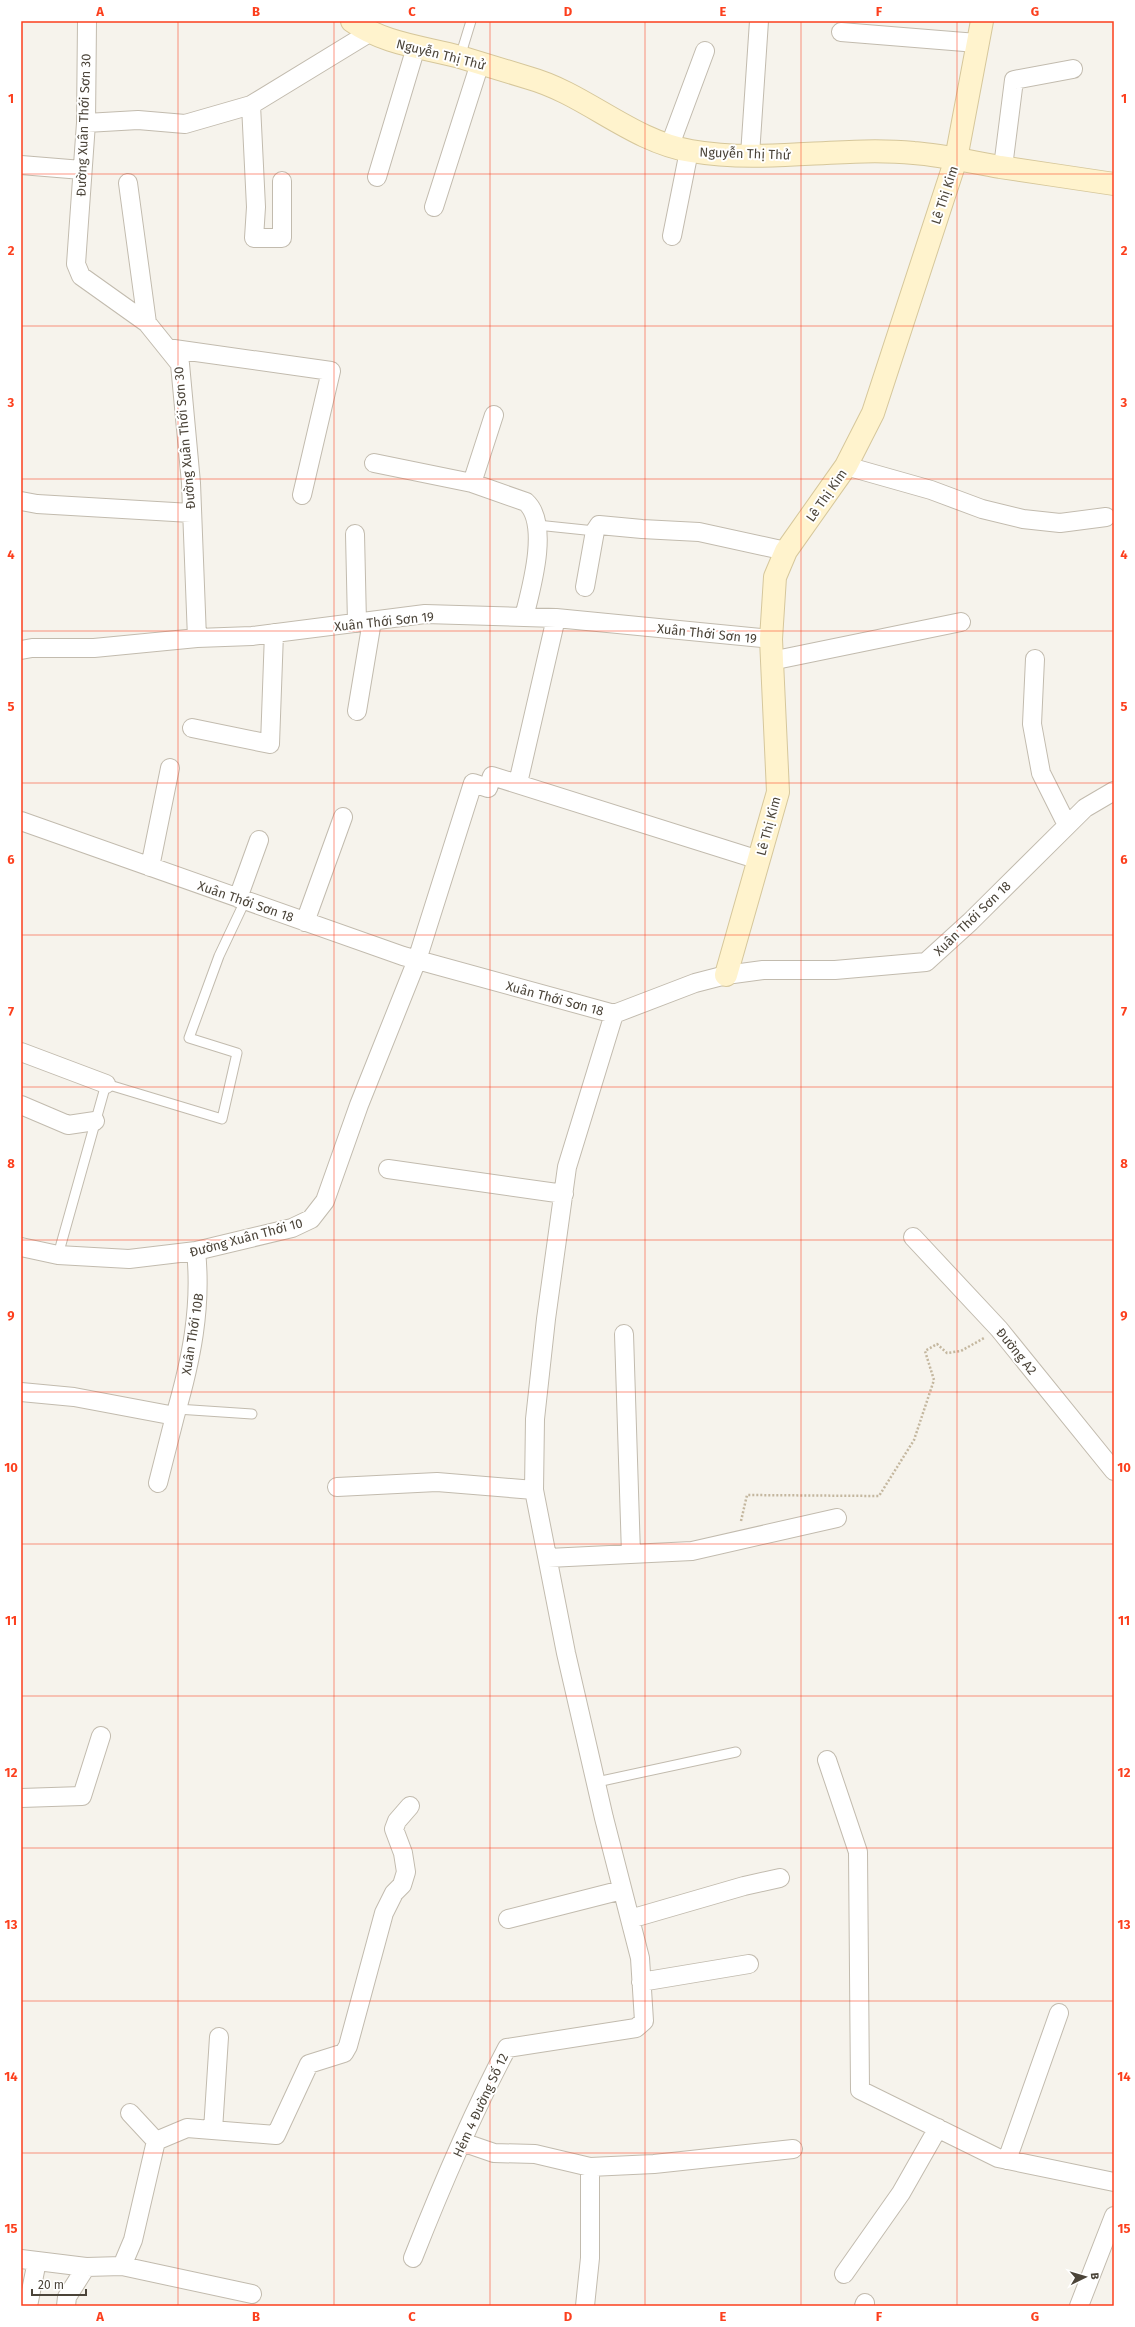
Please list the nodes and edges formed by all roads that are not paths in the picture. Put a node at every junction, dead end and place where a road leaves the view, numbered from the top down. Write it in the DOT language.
graph roads {
  1 [pos="87,21"];
  2 [pos="471,21"];
  3 [pos="759,21"];
  4 [pos="982,21"];
  5 [pos="361,27"];
  6 [pos="841,32"];
  7 [pos="977,44"];
  8 [pos="416,47"];
  9 [pos="704,52"];
  10 [pos="470,60"];
  11 [pos="1073,69"];
  12 [pos="250,105"];
  13 [pos="86,123"];
  14 [pos="680,148"];
  15 [pos="750,155"];
  16 [pos="956,159"];
  17 [pos="21,165"];
  18 [pos="1003,167"];
  19 [pos="82,170"];
  20 [pos="377,177"];
  21 [pos="282,181"];
  22 [pos="128,183"];
  23 [pos="1114,184"];
  24 [pos="434,207"];
  25 [pos="672,236"];
  26 [pos="147,323"];
  27 [pos="167,348"];
  28 [pos="494,416"];
  29 [pos="374,463"];
  30 [pos="846,466"];
  31 [pos="472,483"];
  32 [pos="302,495"];
  33 [pos="21,501"];
  34 [pos="191,513"];
  35 [pos="1106,517"];
  36 [pos="537,525"];
  37 [pos="595,530"];
  38 [pos="355,534"];
  39 [pos="786,551"];
  40 [pos="585,587"];
  41 [pos="524,616"];
  42 [pos="556,618"];
  43 [pos="364,622"];
  44 [pos="961,622"];
  45 [pos="274,633"];
  46 [pos="197,638"];
  47 [pos="21,650"];
  48 [pos="771,650"];
  49 [pos="1035,659"];
  50 [pos="357,711"];
  51 [pos="192,728"];
  52 [pos="170,768"];
  53 [pos="518,783"];
  54 [pos="1114,791"];
  55 [pos="343,817"];
  56 [pos="21,822"];
  57 [pos="1067,825"];
  58 [pos="259,840"];
  59 [pos="759,860"];
  60 [pos="150,867"];
  61 [pos="242,900"];
  62 [pos="305,922"];
  63 [pos="417,960"];
  64 [pos="726,975"];
  65 [pos="614,1014"];
  66 [pos="21,1052"];
  67 [pos="106,1084"];
  68 [pos="21,1105"];
  69 [pos="95,1122"];
  70 [pos="388,1169"];
  71 [pos="564,1194"];
  72 [pos="913,1237"];
  73 [pos="21,1247"];
  74 [pos="196,1252"];
  75 [pos="58,1255"];
  76 [pos="624,1334"];
  77 [pos="21,1392"];
  78 [pos="176,1412"];
  79 [pos="252,1414"];
  80 [pos="1114,1471"];
  81 [pos="158,1483"];
  82 [pos="337,1486"];
  83 [pos="534,1490"];
  84 [pos="837,1518"];
  85 [pos="631,1554"];
  86 [pos="548,1558"];
  87 [pos="101,1736"];
  88 [pos="736,1752"];
  89 [pos="827,1760"];
  90 [pos="597,1782"];
  91 [pos="21,1798"];
  92 [pos="410,1806"];
  93 [pos="780,1878"];
  94 [pos="622,1890"];
  95 [pos="508,1919"];
  96 [pos="630,1919"];
  97 [pos="750,1964"];
  98 [pos="641,1982"];
  99 [pos="1059,2013"];
  100 [pos="219,2037"];
  101 [pos="130,2113"];
  102 [pos="938,2128"];
  103 [pos="213,2130"];
  104 [pos="156,2141"];
  105 [pos="462,2142"];
  106 [pos="794,2149"];
  107 [pos="1007,2160"];
  108 [pos="590,2167"];
  109 [pos="1114,2182"];
  110 [pos="1114,2216"];
  111 [pos="413,2258"];
  112 [pos="29,2260"];
  113 [pos="122,2266"];
  114 [pos="86,2267"];
  115 [pos="844,2274"];
  116 [pos="252,2294"];
  117 [pos="28,2306"];
  118 [pos="66,2306"];
  119 [pos="585,2306"];
  120 [pos="1079,2306"];
  1 -- 13 [label="street, Đường Xuân Thới Sơn 30"];
  2 -- 10 [label="lane"];
  3 -- 15 [label="street"];
  4 -- 7 [label="street, Lê Thị Kim"];
  5 -- 8 [label="street, Nguyễn Thị Thử"];
  5 -- 12 [label="street"];
  6 -- 7 [label="street"];
  7 -- 16 [label="street, Lê Thị Kim"];
  8 -- 10 [label="street, Nguyễn Thị Thử"];
  8 -- 20 [label="street"];
  9 -- 14 [label="street"];
  10 -- 14 [label="street, Nguyễn Thị Thử"];
  10 -- 24 [label="street"];
  11 -- 18 [label="street"];
  12 -- 13 [label="street"];
  12 -- 21 [label="street"];
  13 -- 19 [label="street, Đường Xuân Thới Sơn 30"];
  14 -- 15 [label="street, Nguyễn Thị Thử"];
  14 -- 25 [label="street"];
  15 -- 16 [label="street, Nguyễn Thị Thử"];
  16 -- 18 [label="street, Nguyễn Thị Thử"];
  16 -- 30 [label="street, Lê Thị Kim"];
  17 -- 19 [label="street"];
  18 -- 23 [label="street, Nguyễn Thị Thử"];
  19 -- 26 [label="street, Đường Xuân Thới Sơn 30"];
  22 -- 26 [label="street"];
  26 -- 27 [label="street, Đường Xuân Thới Sơn 30"];
  27 -- 32 [label="street"];
  27 -- 34 [label="street, Đường Xuân Thới Sơn 30"];
  28 -- 31 [label="street"];
  29 -- 31 [label="street"];
  30 -- 35 [label="street"];
  30 -- 39 [label="street, Lê Thị Kim"];
  31 -- 36 [label="street"];
  33 -- 34 [label="street"];
  34 -- 46 [label="street, Đường Xuân Thới Sơn 30"];
  36 -- 37 [label="lane"];
  36 -- 41 [label="street"];
  37 -- 39 [label="street"];
  37 -- 40 [label="street"];
  38 -- 43 [label="street"];
  39 -- 48 [label="street, Lê Thị Kim"];
  41 -- 42 [label="street, Xuân Thới Sơn 19"];
  41 -- 43 [label="street, Xuân Thới Sơn 19"];
  42 -- 48 [label="street, Xuân Thới Sơn 19"];
  42 -- 53 [label="street"];
  43 -- 45 [label="street, Xuân Thới Sơn 19"];
  43 -- 50 [label="street"];
  44 -- 48 [label="street, Xuân Thới Sơn 19"];
  45 -- 46 [label="street, Xuân Thới Sơn 19"];
  45 -- 51 [label="street"];
  46 -- 47 [label="street, Xuân Thới Sơn 19"];
  48 -- 59 [label="street, Lê Thị Kim"];
  49 -- 57 [label="street"];
  52 -- 60 [label="street"];
  53 -- 59 [label="street"];
  53 -- 63 [label="street, Đường Xuân Thới 10"];
  54 -- 57 [label="street, Xuân Thới Sơn 18"];
  55 -- 62 [label="street"];
  56 -- 60 [label="street, Xuân Thới Sơn 18"];
  57 -- 64 [label="street, Xuân Thới Sơn 18"];
  58 -- 61 [label="street"];
  59 -- 64 [label="street, Lê Thị Kim"];
  60 -- 61 [label="street, Xuân Thới Sơn 18"];
  61 -- 62 [label="street, Xuân Thới Sơn 18"];
  61 -- 67 [label="lane"];
  62 -- 63 [label="street, Xuân Thới Sơn 18"];
  63 -- 65 [label="street, Xuân Thới Sơn 18"];
  63 -- 74 [label="street, Đường Xuân Thới 10"];
  64 -- 65 [label="street, Xuân Thới Sơn 18"];
  65 -- 71 [label="street"];
  66 -- 67 [label="street"];
  67 -- 69 [label="lane"];
  68 -- 69 [label="street"];
  69 -- 75 [label="lane"];
  70 -- 71 [label="street"];
  71 -- 83 [label="street"];
  72 -- 80 [label="street, Đường A2"];
  73 -- 75 [label="street, Đường Xuân Thới 10"];
  74 -- 75 [label="street, Đường Xuân Thới 10"];
  74 -- 78 [label="street, Xuân Thới 10B"];
  76 -- 85 [label="street"];
  77 -- 78 [label="street"];
  78 -- 79 [label="lane"];
  78 -- 81 [label="street, Xuân Thới 10B"];
  82 -- 83 [label="street"];
  83 -- 86 [label="street"];
  84 -- 85 [label="street"];
  85 -- 86 [label="street"];
  86 -- 90 [label="street"];
  87 -- 91 [label="street"];
  88 -- 90 [label="lane"];
  89 -- 102 [label="street"];
  90 -- 94 [label="street"];
  92 -- 103 [label="street"];
  93 -- 96 [label="street"];
  94 -- 95 [label="street"];
  94 -- 96 [label="street"];
  96 -- 98 [label="street"];
  97 -- 98 [label="street"];
  98 -- 105 [label="street, Hẻm 4 Đường Số 12"];
  99 -- 107 [label="street"];
  100 -- 103 [label="street"];
  101 -- 104 [label="street"];
  102 -- 107 [label="street"];
  102 -- 115 [label="street"];
  103 -- 104 [label="street"];
  104 -- 113 [label="street"];
  105 -- 108 [label="street"];
  105 -- 111 [label="street, Hẻm 4 Đường Số 12"];
  106 -- 108 [label="street"];
  107 -- 109 [label="street"];
  108 -- 119 [label="street"];
  110 -- 120 [label="street"];
  112 -- 114 [label="street"];
  112 -- 117 [label="street"];
  113 -- 114 [label="street"];
  113 -- 116 [label="street"];
  114 -- 118 [label="street"];
}
